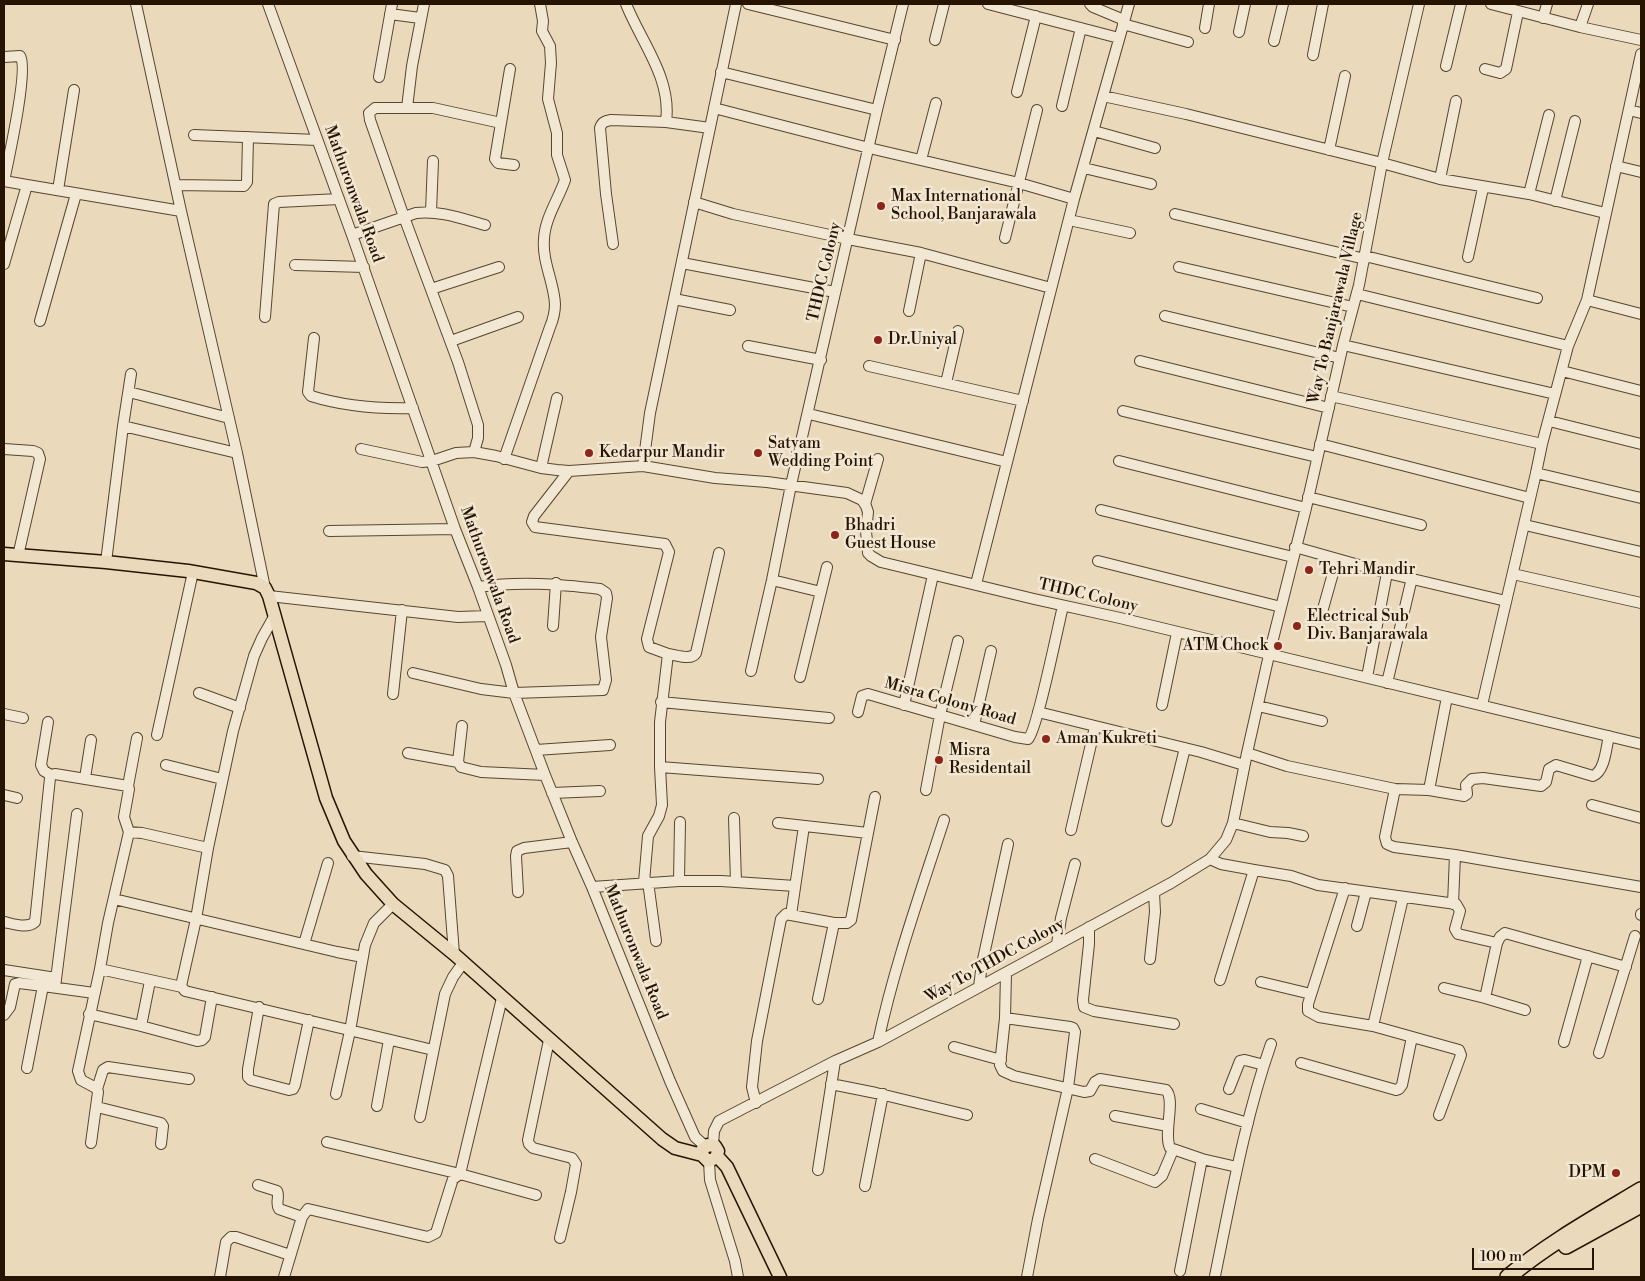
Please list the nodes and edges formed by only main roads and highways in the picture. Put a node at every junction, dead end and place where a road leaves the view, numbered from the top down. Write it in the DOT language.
graph roads {
  1 [pos="4,554"];
  2 [pos="1641,1190"];
  3 [pos="1641,1205"];
  4 [pos="1612,1214"];
  5 [pos="780,1277"];
  6 [pos="1508,1277"];
  7 [pos="1521,1277"];
  1 -- 5 [label="main road"];
  2 -- 4 [label="highway"];
  3 -- 4 [label="highway"];
  4 -- 6 [label="highway"];
  4 -- 7 [label="highway"];
}
